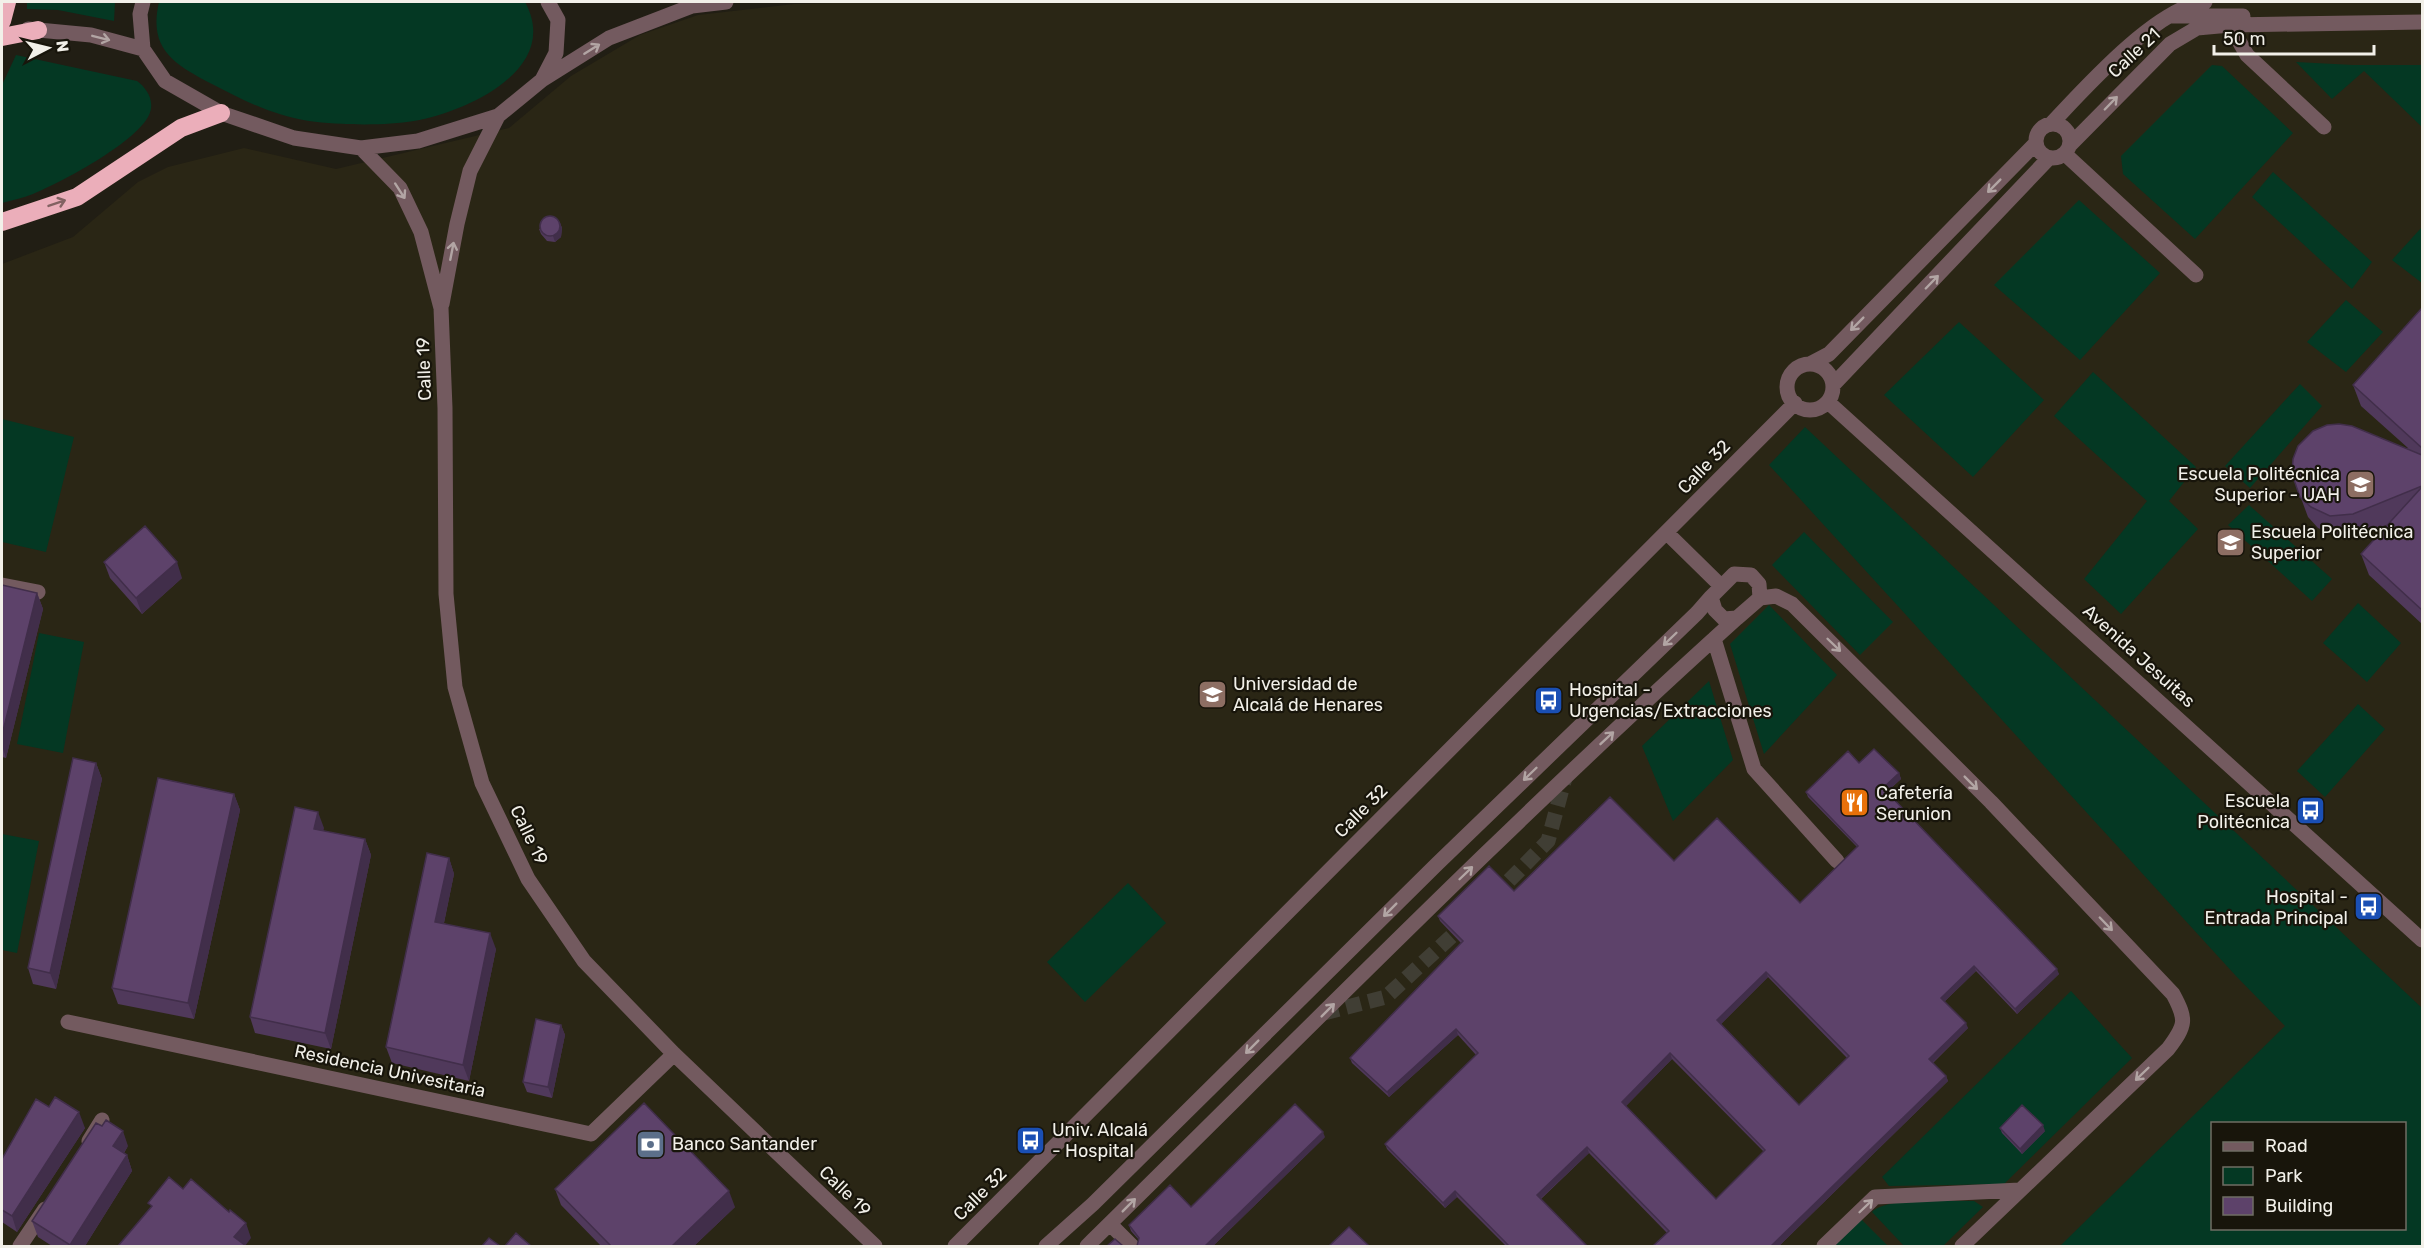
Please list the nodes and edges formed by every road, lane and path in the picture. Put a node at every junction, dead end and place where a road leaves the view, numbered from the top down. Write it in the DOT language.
graph roads {
  1 [pos="7,2"];
  2 [pos="143,2"];
  3 [pos="548,2"];
  4 [pos="726,2"];
  5 [pos="2205,2"];
  6 [pos="2169,16"];
  7 [pos="2422,16"];
  8 [pos="2,21"];
  9 [pos="2422,22"];
  10 [pos="2230,26"];
  11 [pos="2,27"];
  12 [pos="38,30"];
  13 [pos="2,37"];
  14 [pos="142,49"];
  15 [pos="542,80"];
  16 [pos="221,113"];
  17 [pos="498,116"];
  18 [pos="2051,124"];
  19 [pos="2324,127"];
  20 [pos="2036,144"];
  21 [pos="361,148"];
  22 [pos="2068,149"];
  23 [pos="2049,158"];
  24 [pos="2,222"];
  25 [pos="2196,275"];
  26 [pos="441,308"];
  27 [pos="1810,364"];
  28 [pos="1833,385"];
  29 [pos="1828,402"];
  30 [pos="1795,404"];
  31 [pos="1667,533"];
  32 [pos="2,585"];
  33 [pos="38,592"];
  34 [pos="1716,592"];
  35 [pos="1760,598"];
  36 [pos="1737,618"];
  37 [pos="1714,639"];
  38 [pos="1837,861"];
  39 [pos="2422,940"];
  40 [pos="68,1022"];
  41 [pos="674,1054"];
  42 [pos="102,1120"];
  43 [pos="83,1149"];
  44 [pos="2020,1190"];
  45 [pos="52,1198"];
  46 [pos="1110,1224"];
  47 [pos="20,1246"];
  48 [pos="875,1246"];
  49 [pos="955,1246"];
  50 [pos="1046,1246"];
  51 [pos="1087,1246"];
  52 [pos="1132,1246"];
  53 [pos="1824,1246"];
  54 [pos="1962,1246"];
  1 -- 8 [label="highway"];
  2 -- 14 [label="street"];
  3 -- 15 [label="street"];
  15 -- 4 [label="street, one-way"];
  5 -- 6 [label="street, Calle 21"];
  6 -- 7 [label="street, Calle 21"];
  6 -- 18 [label="street, Calle 21"];
  9 -- 10 [label="street, Calle 21"];
  10 -- 19 [label="street"];
  22 -- 10 [label="street, Calle 21, one-way"];
  11 -- 12 [label="street"];
  12 -- 13 [label="highway"];
  12 -- 14 [label="street, one-way"];
  14 -- 16 [label="street"];
  15 -- 17 [label="street"];
  16 -- 21 [label="street"];
  24 -- 16 [label="highway, one-way"];
  17 -- 21 [label="street"];
  26 -- 17 [label="street, Calle 19, one-way"];
  18 -- 20 [label="street"];
  18 -- 22 [label="street"];
  20 -- 23 [label="street"];
  20 -- 27 [label="street, one-way"];
  21 -- 26 [label="street, Calle 19, one-way"];
  22 -- 23 [label="street"];
  22 -- 25 [label="street"];
  28 -- 23 [label="street, one-way"];
  26 -- 41 [label="street, Calle 19"];
  27 -- 28 [label="street"];
  27 -- 30 [label="street"];
  28 -- 29 [label="street"];
  29 -- 30 [label="street"];
  29 -- 39 [label="street, Avenida Jesuitas"];
  30 -- 31 [label="street, Calle 32"];
  31 -- 34 [label="street"];
  31 -- 49 [label="street, Calle 32"];
  32 -- 33 [label="street"];
  34 -- 35 [label="street"];
  34 -- 36 [label="street"];
  34 -- 50 [label="street, one-way"];
  35 -- 36 [label="street"];
  35 -- 44 [label="street, one-way"];
  36 -- 37 [label="street"];
  37 -- 38 [label="street"];
  46 -- 37 [label="street, one-way"];
  40 -- 41 [label="street, Residencia Univesitaria"];
  41 -- 48 [label="street, Calle 19"];
  42 -- 43 [label="street"];
  53 -- 44 [label="street, one-way"];
  44 -- 54 [label="street"];
  45 -- 47 [label="street"];
  46 -- 51 [label="street"];
  46 -- 52 [label="street"];
}
